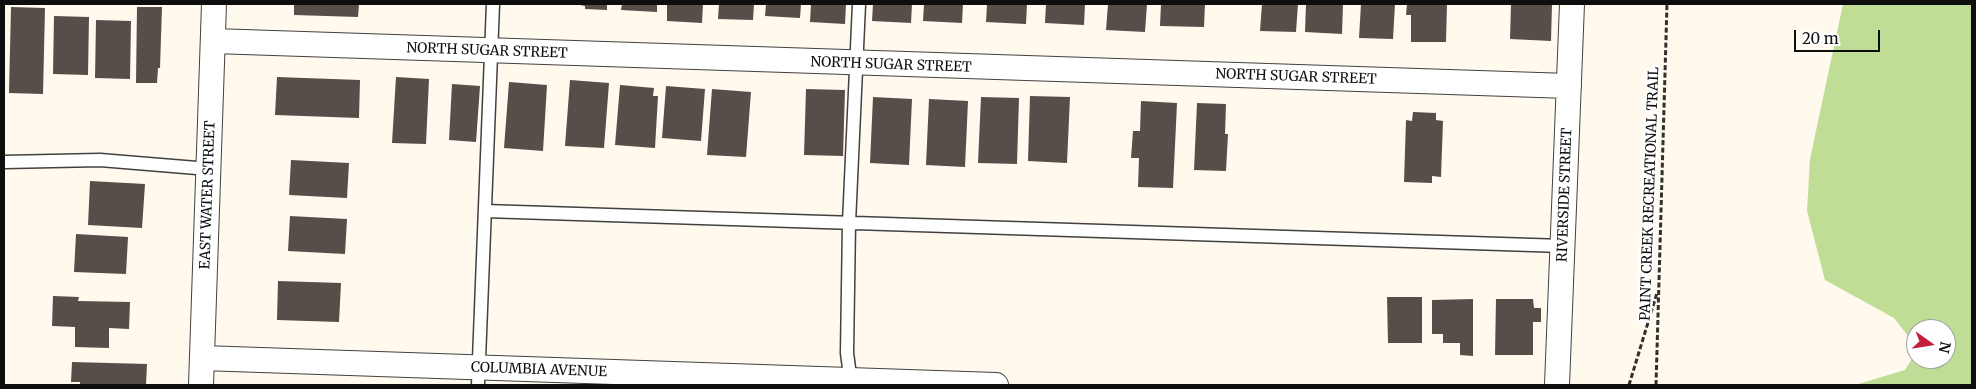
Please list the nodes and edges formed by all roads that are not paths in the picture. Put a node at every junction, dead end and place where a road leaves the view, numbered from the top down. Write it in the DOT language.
graph roads {
  1 [pos="214,4"];
  2 [pos="494,4"];
  3 [pos="859,4"];
  4 [pos="1572,4"];
  5 [pos="214,41"];
  6 [pos="491,51"];
  7 [pos="857,64"];
  8 [pos="1569,86"];
  9 [pos="4,162"];
  10 [pos="209,169"];
  11 [pos="485,211"];
  12 [pos="849,223"];
  13 [pos="1563,246"];
  14 [pos="202,358"];
  15 [pos="478,377"];
  16 [pos="851,383"];
  17 [pos="201,385"];
  18 [pos="996,385"];
  19 [pos="1557,385"];
  1 -- 5 [label="street, EAST WATER STREET"];
  2 -- 6 [label="lane"];
  3 -- 7 [label="lane"];
  4 -- 8 [label="street, RIVERSIDE STREET"];
  5 -- 6 [label="street, NORTH SUGAR STREET"];
  5 -- 10 [label="street, EAST WATER STREET"];
  6 -- 7 [label="street, NORTH SUGAR STREET"];
  6 -- 11 [label="lane"];
  7 -- 8 [label="street, NORTH SUGAR STREET"];
  7 -- 12 [label="lane"];
  8 -- 13 [label="street, RIVERSIDE STREET"];
  9 -- 10 [label="lane"];
  10 -- 14 [label="street, EAST WATER STREET"];
  11 -- 12 [label="lane"];
  11 -- 15 [label="lane"];
  12 -- 13 [label="lane"];
  12 -- 16 [label="lane"];
  13 -- 19 [label="street, RIVERSIDE STREET"];
  14 -- 15 [label="street, COLUMBIA AVENUE"];
  14 -- 17 [label="street, EAST WATER STREET"];
  15 -- 16 [label="street, COLUMBIA AVENUE"];
  16 -- 18 [label="street, COLUMBIA AVENUE"];
}
